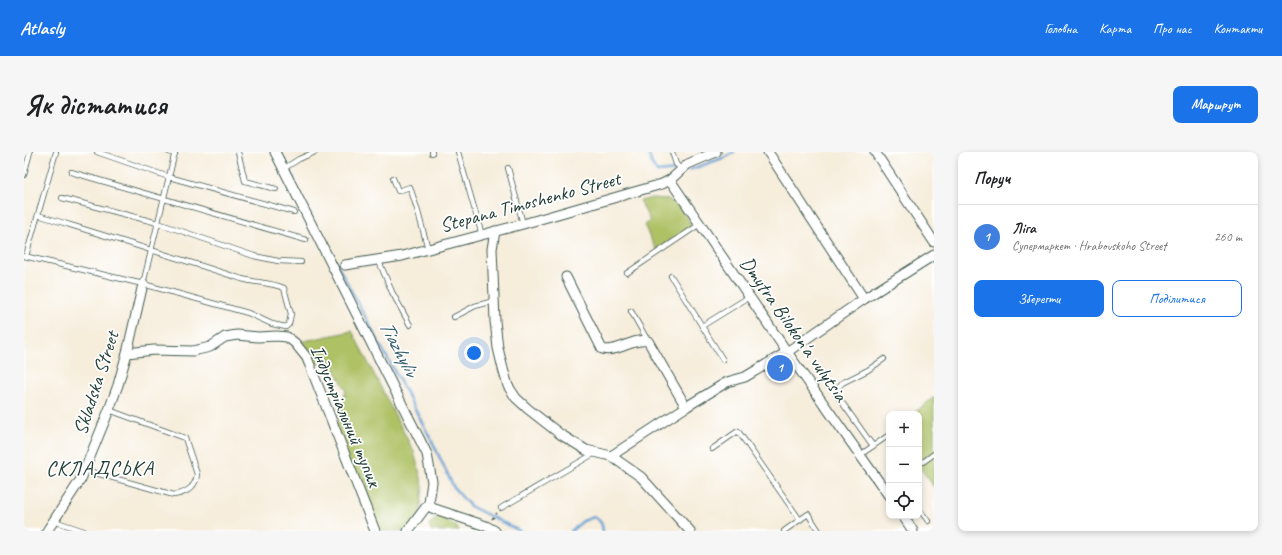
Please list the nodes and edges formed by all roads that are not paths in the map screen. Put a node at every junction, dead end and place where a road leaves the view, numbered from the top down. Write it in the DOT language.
graph roads {
  1 [pos="30,152"];
  2 [pos="56,152"];
  3 [pos="96,152"];
  4 [pos="169,152"];
  5 [pos="238,152"];
  6 [pos="275,152"];
  7 [pos="315,152"];
  8 [pos="458,152"];
  9 [pos="672,152"];
  10 [pos="716,152"];
  11 [pos="768,152"];
  12 [pos="875,152"];
  13 [pos="175,153"];
  14 [pos="284,168"];
  15 [pos="508,168"];
  16 [pos="682,170"];
  17 [pos="71,172"];
  18 [pos="24,175"];
  19 [pos="169,177"];
  20 [pos="393,178"];
  21 [pos="670,180"];
  22 [pos="276,189"];
  23 [pos="62,198"];
  24 [pos="164,199"];
  25 [pos="294,212"];
  26 [pos="38,215"];
  27 [pos="158,223"];
  28 [pos="523,224"];
  29 [pos="700,224"];
  30 [pos="495,231"];
  31 [pos="482,235"];
  32 [pos="306,240"];
  33 [pos="934,242"];
  34 [pos="152,249"];
  35 [pos="428,249"];
  36 [pos="934,255"];
  37 [pos="25,256"];
  38 [pos="378,259"];
  39 [pos="302,262"];
  40 [pos="345,265"];
  41 [pos="627,273"];
  42 [pos="671,276"];
  43 [pos="566,277"];
  44 [pos="143,284"];
  45 [pos="749,296"];
  46 [pos="864,299"];
  47 [pos="494,301"];
  48 [pos="631,311"];
  49 [pos="454,317"];
  50 [pos="410,325"];
  51 [pos="702,326"];
  52 [pos="648,342"];
  53 [pos="787,352"];
  54 [pos="127,353"];
  55 [pos="884,359"];
  56 [pos="723,360"];
  57 [pos="686,407"];
  58 [pos="109,410"];
  59 [pos="886,437"];
  60 [pos="873,446"];
  61 [pos="712,449"];
  62 [pos="595,453"];
  63 [pos="934,454"];
  64 [pos="860,455"];
  65 [pos="612,456"];
  66 [pos="924,462"];
  67 [pos="85,470"];
  68 [pos="886,492"];
  69 [pos="429,503"];
  70 [pos="501,508"];
  71 [pos="922,513"];
  72 [pos="905,519"];
  73 [pos="800,520"];
  74 [pos="54,521"];
  75 [pos="928,521"];
  76 [pos="47,531"];
  77 [pos="84,531"];
  78 [pos="375,531"];
  79 [pos="408,531"];
  80 [pos="495,531"];
  81 [pos="690,531"];
  82 [pos="784,531"];
  83 [pos="819,531"];
  84 [pos="913,531"];
  1 -- 18 [label="lane"];
  2 -- 26 [label="lane"];
  3 -- 19 [label="lane"];
  4 -- 13 [label="lane"];
  5 -- 22 [label="lane"];
  6 -- 14 [label="street"];
  7 -- 14 [label="lane"];
  8 -- 31 [label="lane"];
  9 -- 16 [label="lane"];
  10 -- 16 [label="street, Stepana Timoshenko Street"];
  11 -- 46 [label="street"];
  12 -- 33 [label="street"];
  13 -- 19 [label="lane"];
  14 -- 69 [label="street"];
  15 -- 28 [label="lane"];
  16 -- 21 [label="street, Stepana Timoshenko Street"];
  17 -- 24 [label="lane"];
  19 -- 24 [label="lane"];
  19 -- 25 [label="lane"];
  20 -- 35 [label="lane"];
  21 -- 28 [label="street, Stepana Timoshenko Street"];
  21 -- 29 [label="street, Dmytra Bilokon'a vulytsia"];
  23 -- 27 [label="lane"];
  24 -- 27 [label="lane"];
  24 -- 32 [label="lane"];
  26 -- 34 [label="lane"];
  26 -- 37 [label="lane"];
  27 -- 34 [label="lane"];
  27 -- 39 [label="lane"];
  28 -- 30 [label="street, Stepana Timoshenko Street"];
  29 -- 41 [label="lane"];
  29 -- 45 [label="street, Dmytra Bilokon'a vulytsia"];
  30 -- 31 [label="street, Stepana Timoshenko Street"];
  30 -- 47 [label="street"];
  31 -- 35 [label="street, Stepana Timoshenko Street"];
  34 -- 44 [label="lane"];
  34 -- 44 [label="lane"];
  35 -- 38 [label="street, Stepana Timoshenko Street"];
  36 -- 46 [label="street"];
  37 -- 44 [label="lane"];
  38 -- 40 [label="street, Stepana Timoshenko Street"];
  38 -- 50 [label="lane"];
  42 -- 51 [label="lane"];
  43 -- 52 [label="street"];
  44 -- 54 [label="street, Skladska Street"];
  45 -- 51 [label="lane"];
  45 -- 53 [label="street, Dmytra Bilokon'a vulytsia"];
  46 -- 53 [label="street"];
  47 -- 49 [label="lane"];
  47 -- 62 [label="street"];
  48 -- 52 [label="lane"];
  51 -- 56 [label="lane"];
  52 -- 57 [label="street"];
  53 -- 57 [label="street"];
  53 -- 64 [label="street, Dmytra Bilokon'a vulytsia"];
  54 -- 58 [label="street, Skladska Street"];
  54 -- 78 [label="street, Індустріальний тупик"];
  55 -- 60 [label="lane"];
  57 -- 65 [label="street"];
  58 -- 67 [label="street, Skladska Street"];
  58 -- 67 [label="lane"];
  59 -- 60 [label="lane"];
  60 -- 64 [label="lane"];
  61 -- 73 [label="lane"];
  62 -- 65 [label="street"];
  62 -- 70 [label="lane"];
  63 -- 66 [label="lane"];
  64 -- 68 [label="street, Dmytra Bilokon'a vulytsia"];
  65 -- 81 [label="street"];
  67 -- 74 [label="street, Skladska Street"];
  69 -- 79 [label="street"];
  69 -- 80 [label="street"];
  71 -- 75 [label="lane"];
  72 -- 84 [label="street"];
  73 -- 82 [label="lane"];
  73 -- 83 [label="lane"];
  74 -- 76 [label="street, Skladska Street"];
  74 -- 77 [label="lane"];
}
